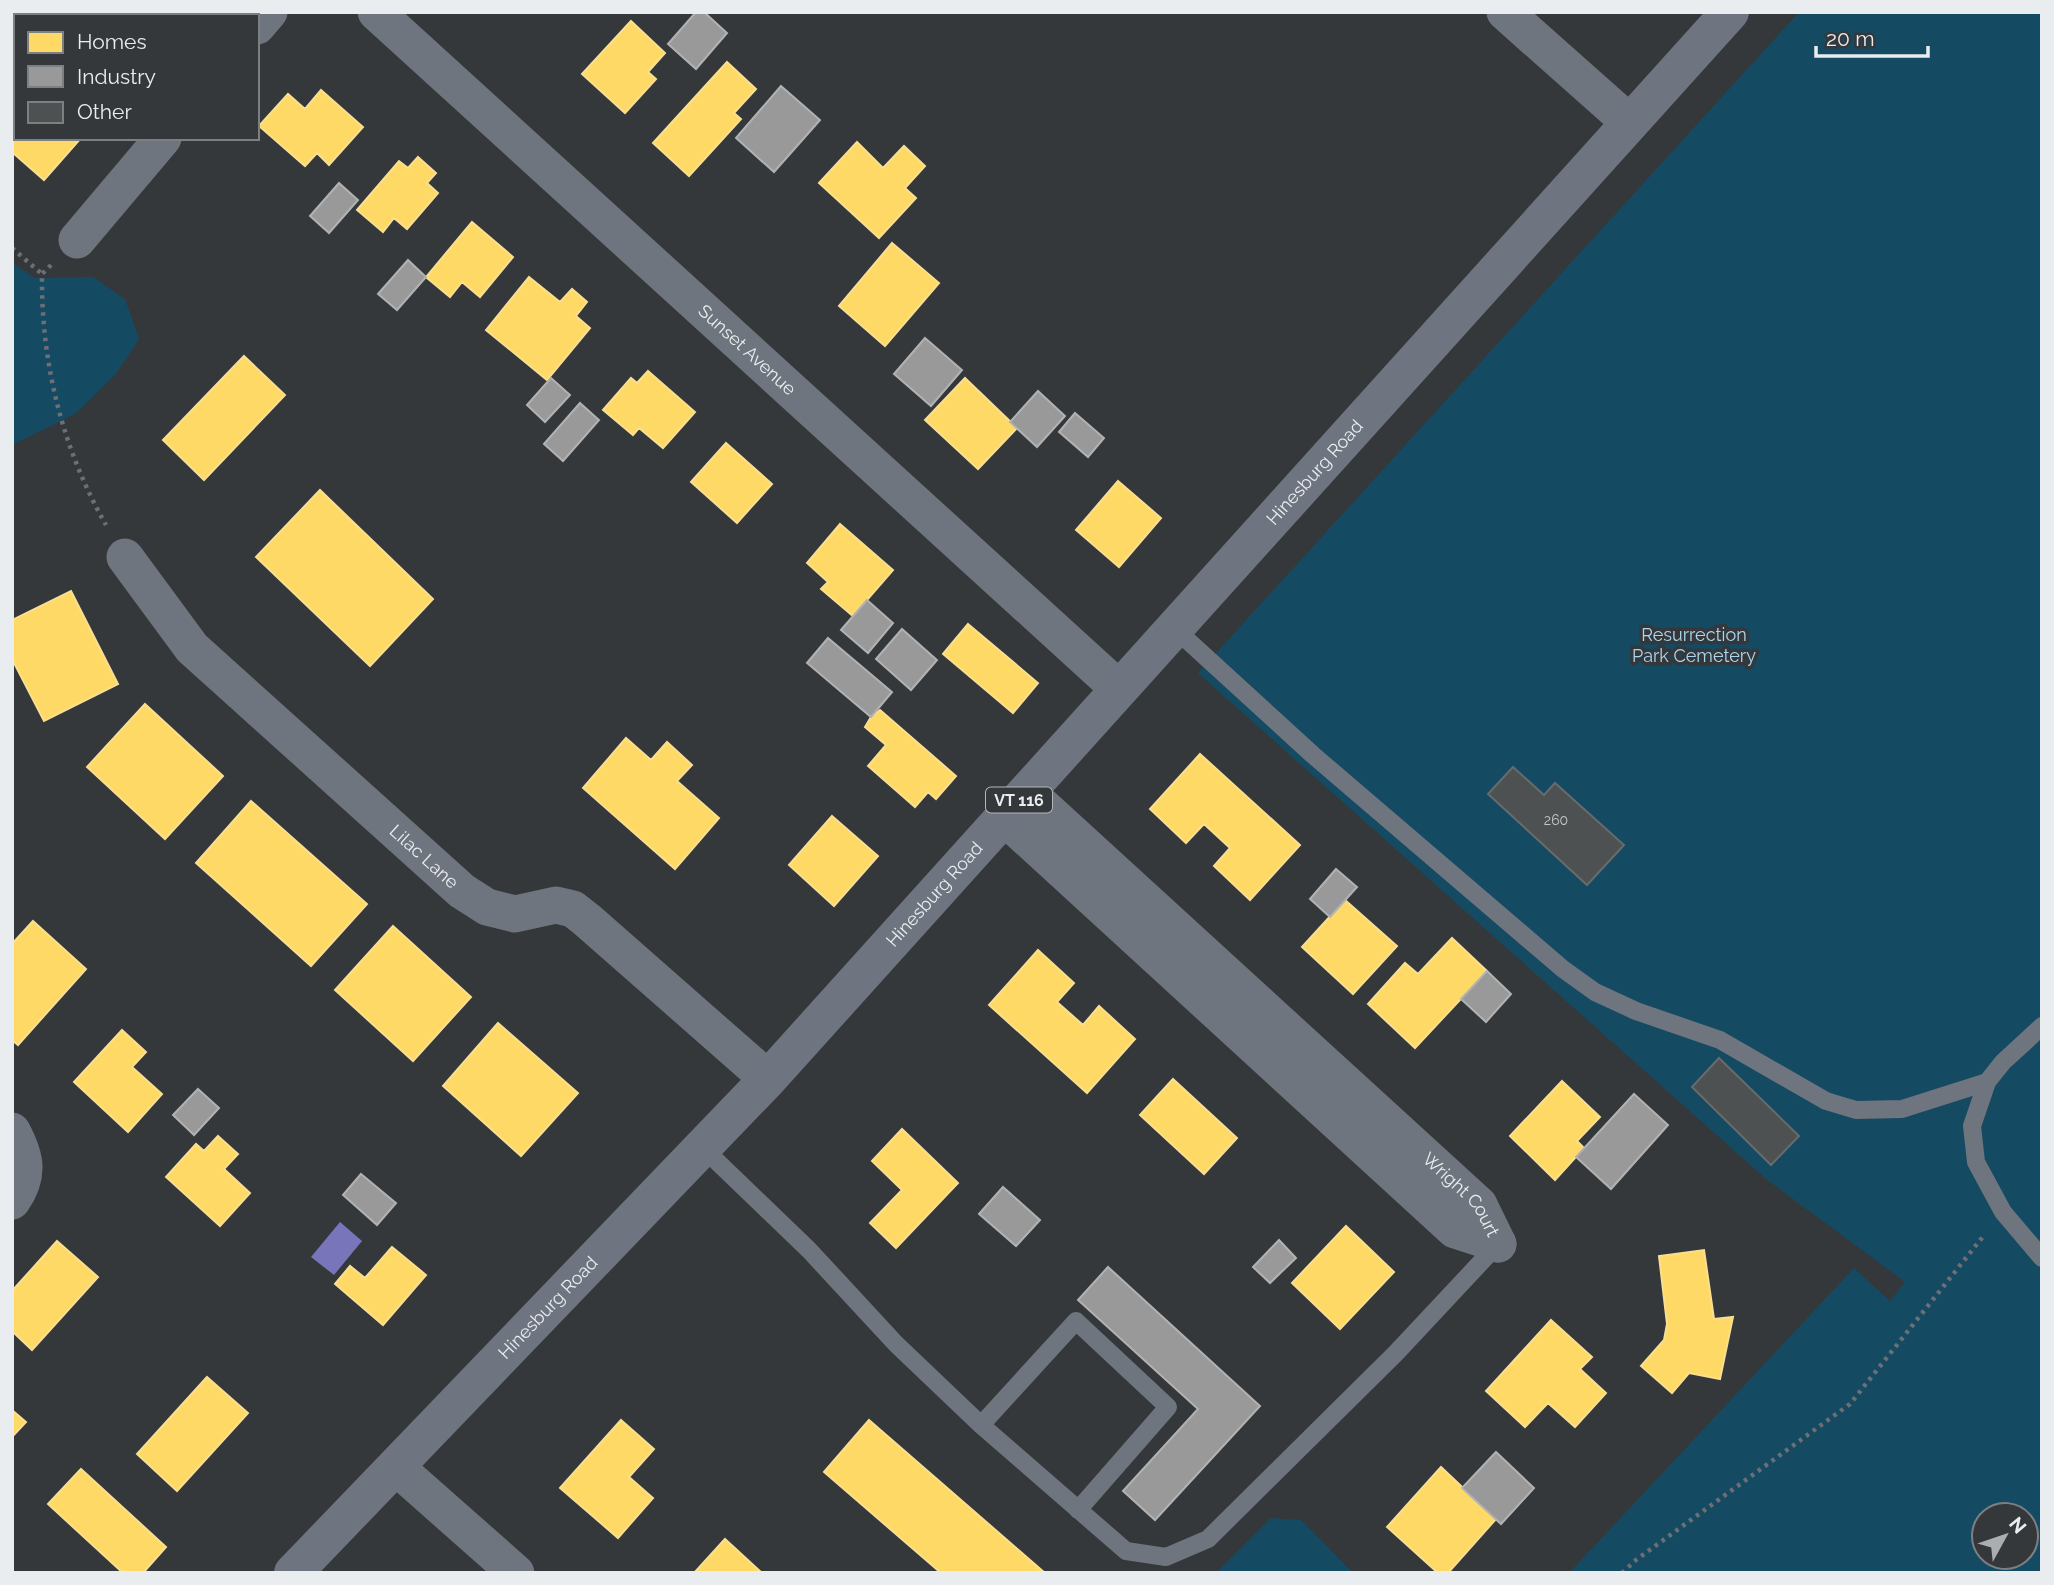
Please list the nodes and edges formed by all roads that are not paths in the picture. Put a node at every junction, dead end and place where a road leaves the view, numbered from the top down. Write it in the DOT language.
graph roads {
  1 [pos="376,12"];
  2 [pos="1505,12"];
  3 [pos="1730,12"];
  4 [pos="1630,123"];
  5 [pos="161,140"];
  6 [pos="77,240"];
  7 [pos="125,557"];
  8 [pos="1174,628"];
  9 [pos="1118,688"];
  10 [pos="1015,804"];
  11 [pos="2042,1026"];
  12 [pos="768,1079"];
  13 [pos="1987,1082"];
  14 [pos="12,1131"];
  15 [pos="702,1147"];
  16 [pos="12,1201"];
  17 [pos="1498,1244"];
  18 [pos="2042,1258"];
  19 [pos="981,1425"];
  20 [pos="397,1466"];
  21 [pos="1078,1510"];
  22 [pos="293,1573"];
  23 [pos="516,1573"];
  1 -- 9 [label="street, Sunset Avenue"];
  2 -- 4 [label="street"];
  3 -- 4 [label="main road, Hinesburg Road / VT 116"];
  4 -- 8 [label="main road, Hinesburg Road / VT 116"];
  5 -- 6 [label="street"];
  7 -- 12 [label="street, Lilac Lane"];
  8 -- 9 [label="main road, Hinesburg Road / VT 116"];
  8 -- 13 [label="lane"];
  9 -- 10 [label="main road, Hinesburg Road / VT 116"];
  10 -- 12 [label="main road, Hinesburg Road / VT 116"];
  10 -- 17 [label="street, Wright Court"];
  11 -- 13 [label="lane"];
  12 -- 15 [label="main road, Hinesburg Road / VT 116"];
  13 -- 18 [label="lane"];
  14 -- 16 [label="street"];
  15 -- 19 [label="lane"];
  15 -- 20 [label="main road, Hinesburg Road / VT 116"];
  17 -- 21 [label="lane"];
  19 -- 21 [label="lane"];
  19 -- 21 [label="lane"];
  20 -- 22 [label="main road, Hinesburg Road / VT 116"];
  20 -- 23 [label="street"];
}
